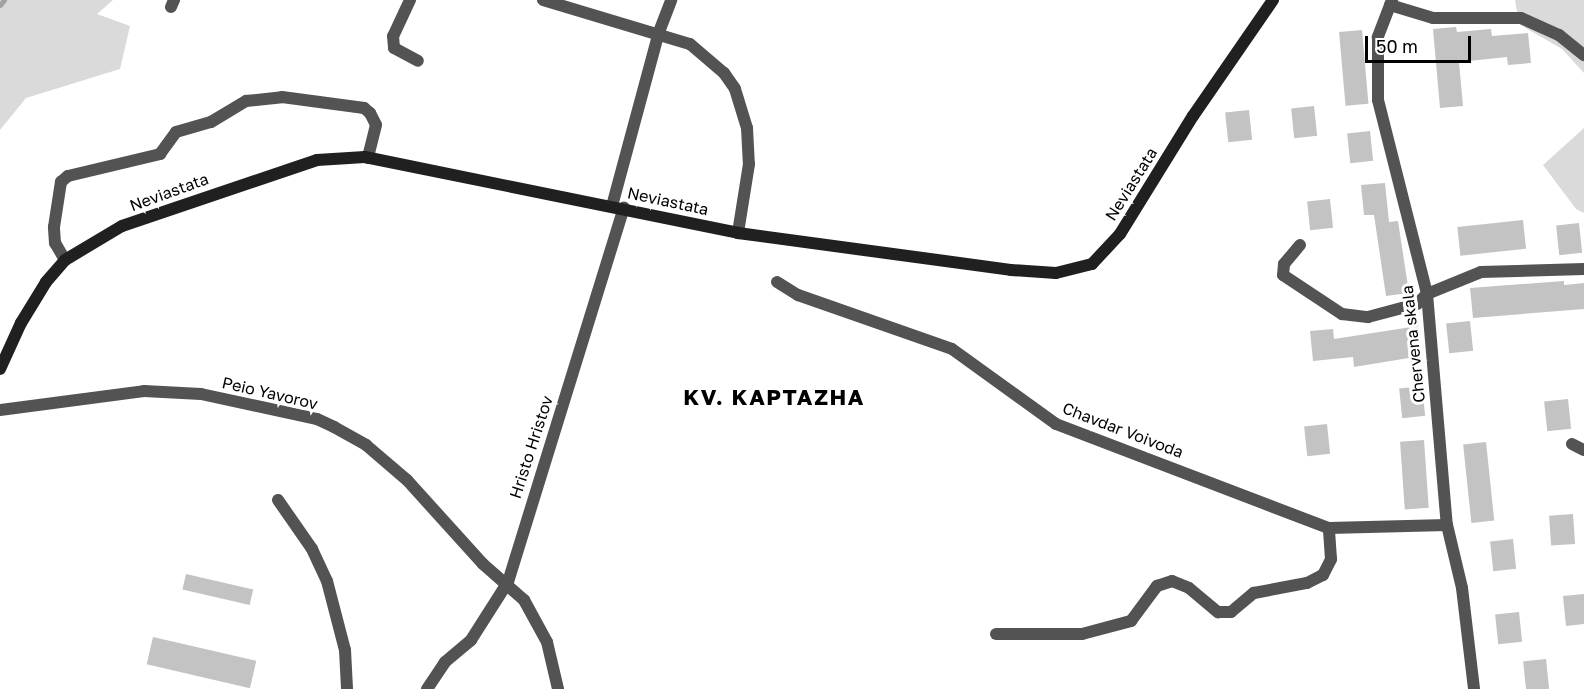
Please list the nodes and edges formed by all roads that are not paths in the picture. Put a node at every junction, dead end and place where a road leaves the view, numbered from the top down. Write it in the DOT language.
graph roads {
  1 [pos="410,0"];
  2 [pos="543,0"];
  3 [pos="671,0"];
  4 [pos="1273,0"];
  5 [pos="1391,3"];
  6 [pos="658,32"];
  7 [pos="1584,55"];
  8 [pos="418,61"];
  9 [pos="368,158"];
  10 [pos="618,207"];
  11 [pos="738,233"];
  12 [pos="1300,245"];
  13 [pos="65,260"];
  14 [pos="1584,269"];
  15 [pos="777,282"];
  16 [pos="1427,294"];
  17 [pos="0,369"];
  18 [pos="0,410"];
  19 [pos="1572,444"];
  20 [pos="1584,450"];
  21 [pos="278,500"];
  22 [pos="1447,525"];
  23 [pos="1329,528"];
  24 [pos="508,582"];
  25 [pos="996,634"];
  26 [pos="347,689"];
  27 [pos="427,689"];
  28 [pos="558,689"];
  29 [pos="1474,689"];
  1 -- 8 [label="street"];
  2 -- 6 [label="street"];
  3 -- 6 [label="street, Hristo Hristov"];
  4 -- 11 [label="street, Neviastata"];
  5 -- 7 [label="street"];
  5 -- 16 [label="street, Chervena skala"];
  6 -- 10 [label="street, Hristo Hristov"];
  6 -- 11 [label="street"];
  9 -- 10 [label="street, Neviastata"];
  9 -- 13 [label="street, Neviastata"];
  9 -- 13 [label="street"];
  10 -- 11 [label="street, Neviastata"];
  10 -- 24 [label="street, Hristo Hristov"];
  12 -- 16 [label="street"];
  13 -- 17 [label="street, Neviastata"];
  14 -- 16 [label="street"];
  15 -- 23 [label="street, Chavdar Voivoda"];
  16 -- 22 [label="street, Chervena skala"];
  18 -- 24 [label="street, Peio Yavorov"];
  19 -- 20 [label="street"];
  21 -- 26 [label="street"];
  22 -- 23 [label="street, Chavdar Voivoda"];
  22 -- 29 [label="street, Chervena skala"];
  23 -- 25 [label="street"];
  24 -- 27 [label="street, Hristo Hristov"];
  24 -- 28 [label="street"];
}
